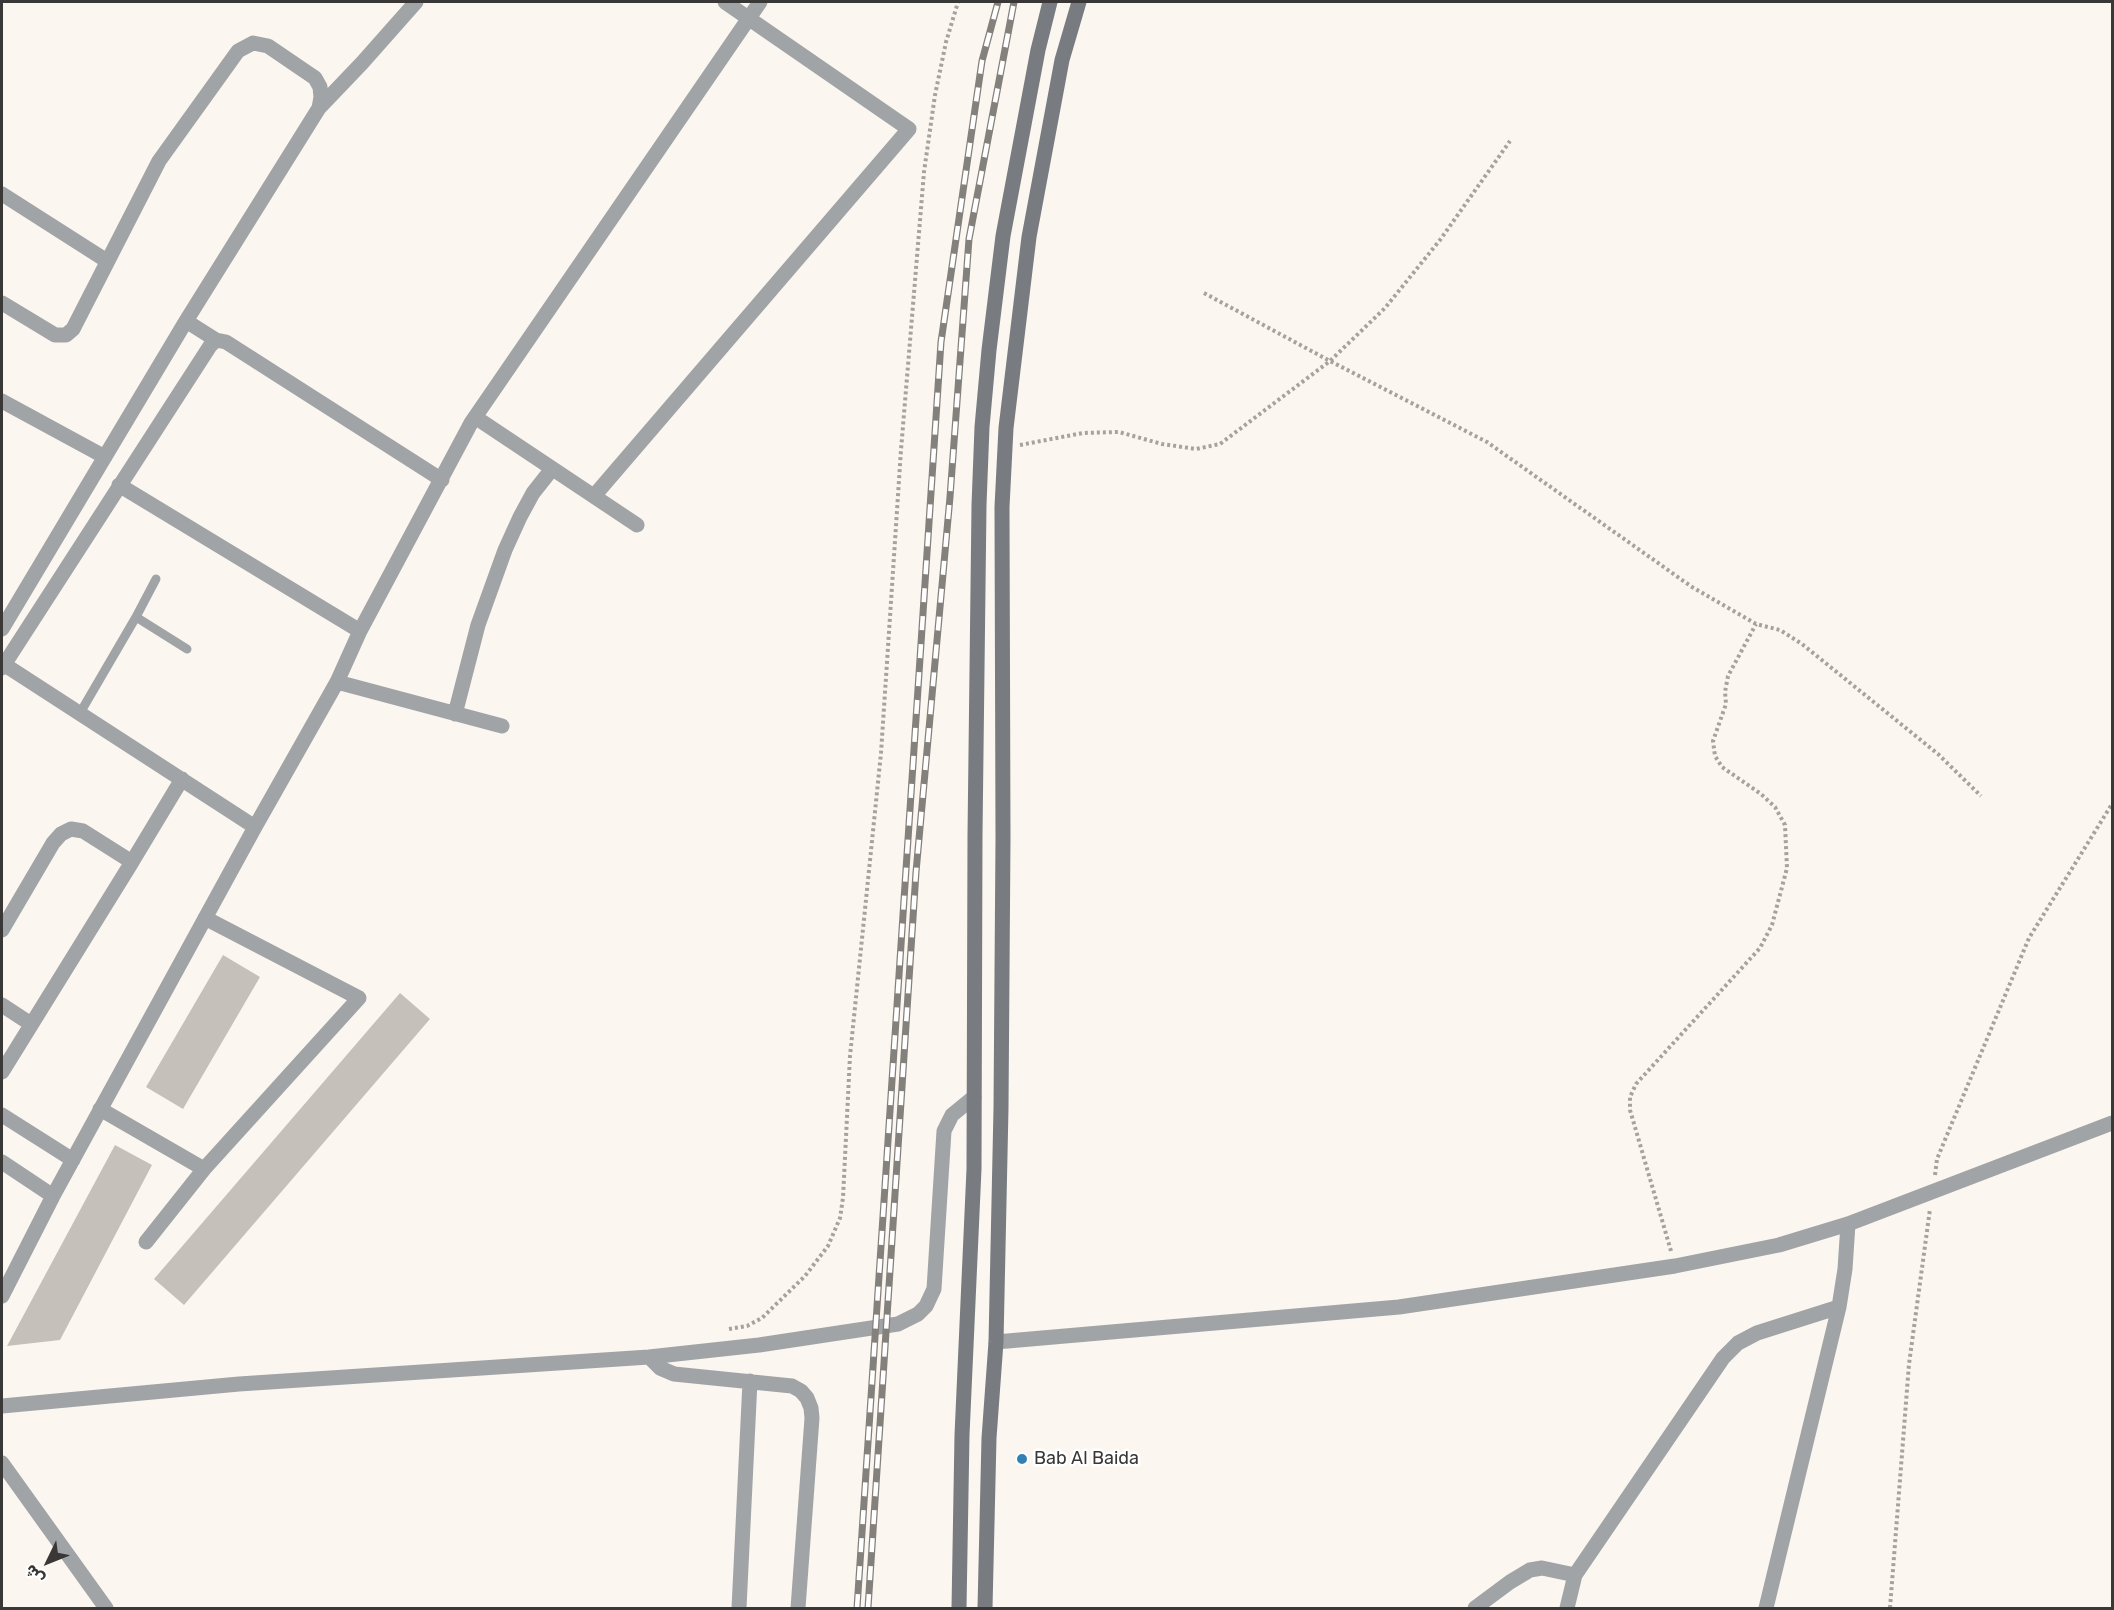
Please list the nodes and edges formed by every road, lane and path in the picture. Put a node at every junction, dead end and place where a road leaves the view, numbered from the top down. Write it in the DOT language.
graph roads {
  1 [pos="416,2"];
  2 [pos="725,2"];
  3 [pos="760,2"];
  4 [pos="958,2"];
  5 [pos="1050,2"];
  6 [pos="1079,2"];
  7 [pos="748,19"];
  8 [pos="319,108"];
  9 [pos="1510,141"];
  10 [pos="2,194"];
  11 [pos="107,261"];
  12 [pos="1204,293"];
  13 [pos="2,303"];
  14 [pos="186,321"];
  15 [pos="216,340"];
  16 [pos="1330,361"];
  17 [pos="2,401"];
  18 [pos="475,419"];
  19 [pos="1005,447"];
  20 [pos="105,457"];
  21 [pos="552,469"];
  22 [pos="442,480"];
  23 [pos="119,485"];
  24 [pos="594,496"];
  25 [pos="636,525"];
  26 [pos="156,579"];
  27 [pos="25,590"];
  28 [pos="42,604"];
  29 [pos="8,605"];
  30 [pos="136,617"];
  31 [pos="1756,624"];
  32 [pos="2,629"];
  33 [pos="360,631"];
  34 [pos="187,649"];
  35 [pos="2,665"];
  36 [pos="337,682"];
  37 [pos="80,713"];
  38 [pos="455,714"];
  39 [pos="502,726"];
  40 [pos="182,779"];
  41 [pos="1981,796"];
  42 [pos="2112,804"];
  43 [pos="255,827"];
  44 [pos="132,862"];
  45 [pos="205,918"];
  46 [pos="2,930"];
  47 [pos="2,1005"];
  48 [pos="32,1024"];
  49 [pos="2,1072"];
  50 [pos="974,1096"];
  51 [pos="100,1110"];
  52 [pos="2,1115"];
  53 [pos="2112,1123"];
  54 [pos="73,1160"];
  55 [pos="2,1162"];
  56 [pos="204,1169"];
  57 [pos="1933,1191"];
  58 [pos="52,1196"];
  59 [pos="1848,1224"];
  60 [pos="146,1242"];
  61 [pos="1675,1266"];
  62 [pos="2,1296"];
  63 [pos="1839,1307"];
  64 [pos="723,1330"];
  65 [pos="996,1342"];
  66 [pos="649,1357"];
  67 [pos="750,1382"];
  68 [pos="2,1406"];
  69 [pos="2,1463"];
  70 [pos="1575,1575"];
  71 [pos="106,1608"];
  72 [pos="739,1608"];
  73 [pos="798,1608"];
  74 [pos="959,1608"];
  75 [pos="985,1608"];
  76 [pos="1475,1608"];
  77 [pos="1567,1608"];
  78 [pos="1766,1608"];
  79 [pos="1890,1608"];
  1 -- 8 [label="street"];
  2 -- 7 [label="street"];
  3 -- 7 [label="street"];
  4 -- 64 [label="path"];
  5 -- 50 [label="street"];
  6 -- 19 [label="street"];
  7 -- 18 [label="street"];
  7 -- 24 [label="street"];
  8 -- 11 [label="street"];
  8 -- 14 [label="street"];
  9 -- 16 [label="path"];
  10 -- 11 [label="street"];
  11 -- 13 [label="street"];
  12 -- 16 [label="path"];
  14 -- 15 [label="street"];
  14 -- 20 [label="street"];
  15 -- 22 [label="street"];
  15 -- 23 [label="street"];
  16 -- 19 [label="path"];
  16 -- 31 [label="path"];
  17 -- 20 [label="street"];
  18 -- 21 [label="street"];
  18 -- 22 [label="street"];
  19 -- 65 [label="street"];
  20 -- 27 [label="street"];
  21 -- 24 [label="street"];
  21 -- 38 [label="street"];
  22 -- 33 [label="street"];
  23 -- 28 [label="street"];
  23 -- 33 [label="street"];
  24 -- 25 [label="street"];
  26 -- 30 [label="lane"];
  27 -- 28 [label="street"];
  27 -- 29 [label="street"];
  28 -- 35 [label="street"];
  29 -- 32 [label="street"];
  30 -- 34 [label="lane"];
  30 -- 37 [label="lane"];
  31 -- 41 [label="path"];
  31 -- 61 [label="path"];
  33 -- 36 [label="street"];
  35 -- 37 [label="street"];
  36 -- 38 [label="street"];
  36 -- 43 [label="street"];
  37 -- 40 [label="street"];
  38 -- 39 [label="street"];
  40 -- 43 [label="street"];
  40 -- 44 [label="street"];
  42 -- 57 [label="path"];
  43 -- 45 [label="street"];
  44 -- 46 [label="street"];
  44 -- 48 [label="street"];
  45 -- 51 [label="street"];
  45 -- 56 [label="street"];
  47 -- 48 [label="street"];
  48 -- 49 [label="street"];
  50 -- 66 [label="street"];
  50 -- 74 [label="street"];
  51 -- 54 [label="street"];
  51 -- 56 [label="street"];
  52 -- 54 [label="street"];
  53 -- 57 [label="street"];
  54 -- 58 [label="street"];
  55 -- 58 [label="street"];
  56 -- 60 [label="street"];
  57 -- 59 [label="street"];
  57 -- 79 [label="path"];
  58 -- 62 [label="street"];
  59 -- 61 [label="street"];
  59 -- 63 [label="street"];
  61 -- 65 [label="street"];
  63 -- 70 [label="street"];
  63 -- 78 [label="street"];
  65 -- 75 [label="street"];
  66 -- 67 [label="street"];
  66 -- 68 [label="street"];
  67 -- 72 [label="street"];
  67 -- 73 [label="street"];
  69 -- 71 [label="street"];
  70 -- 76 [label="street"];
  70 -- 77 [label="street"];
}
